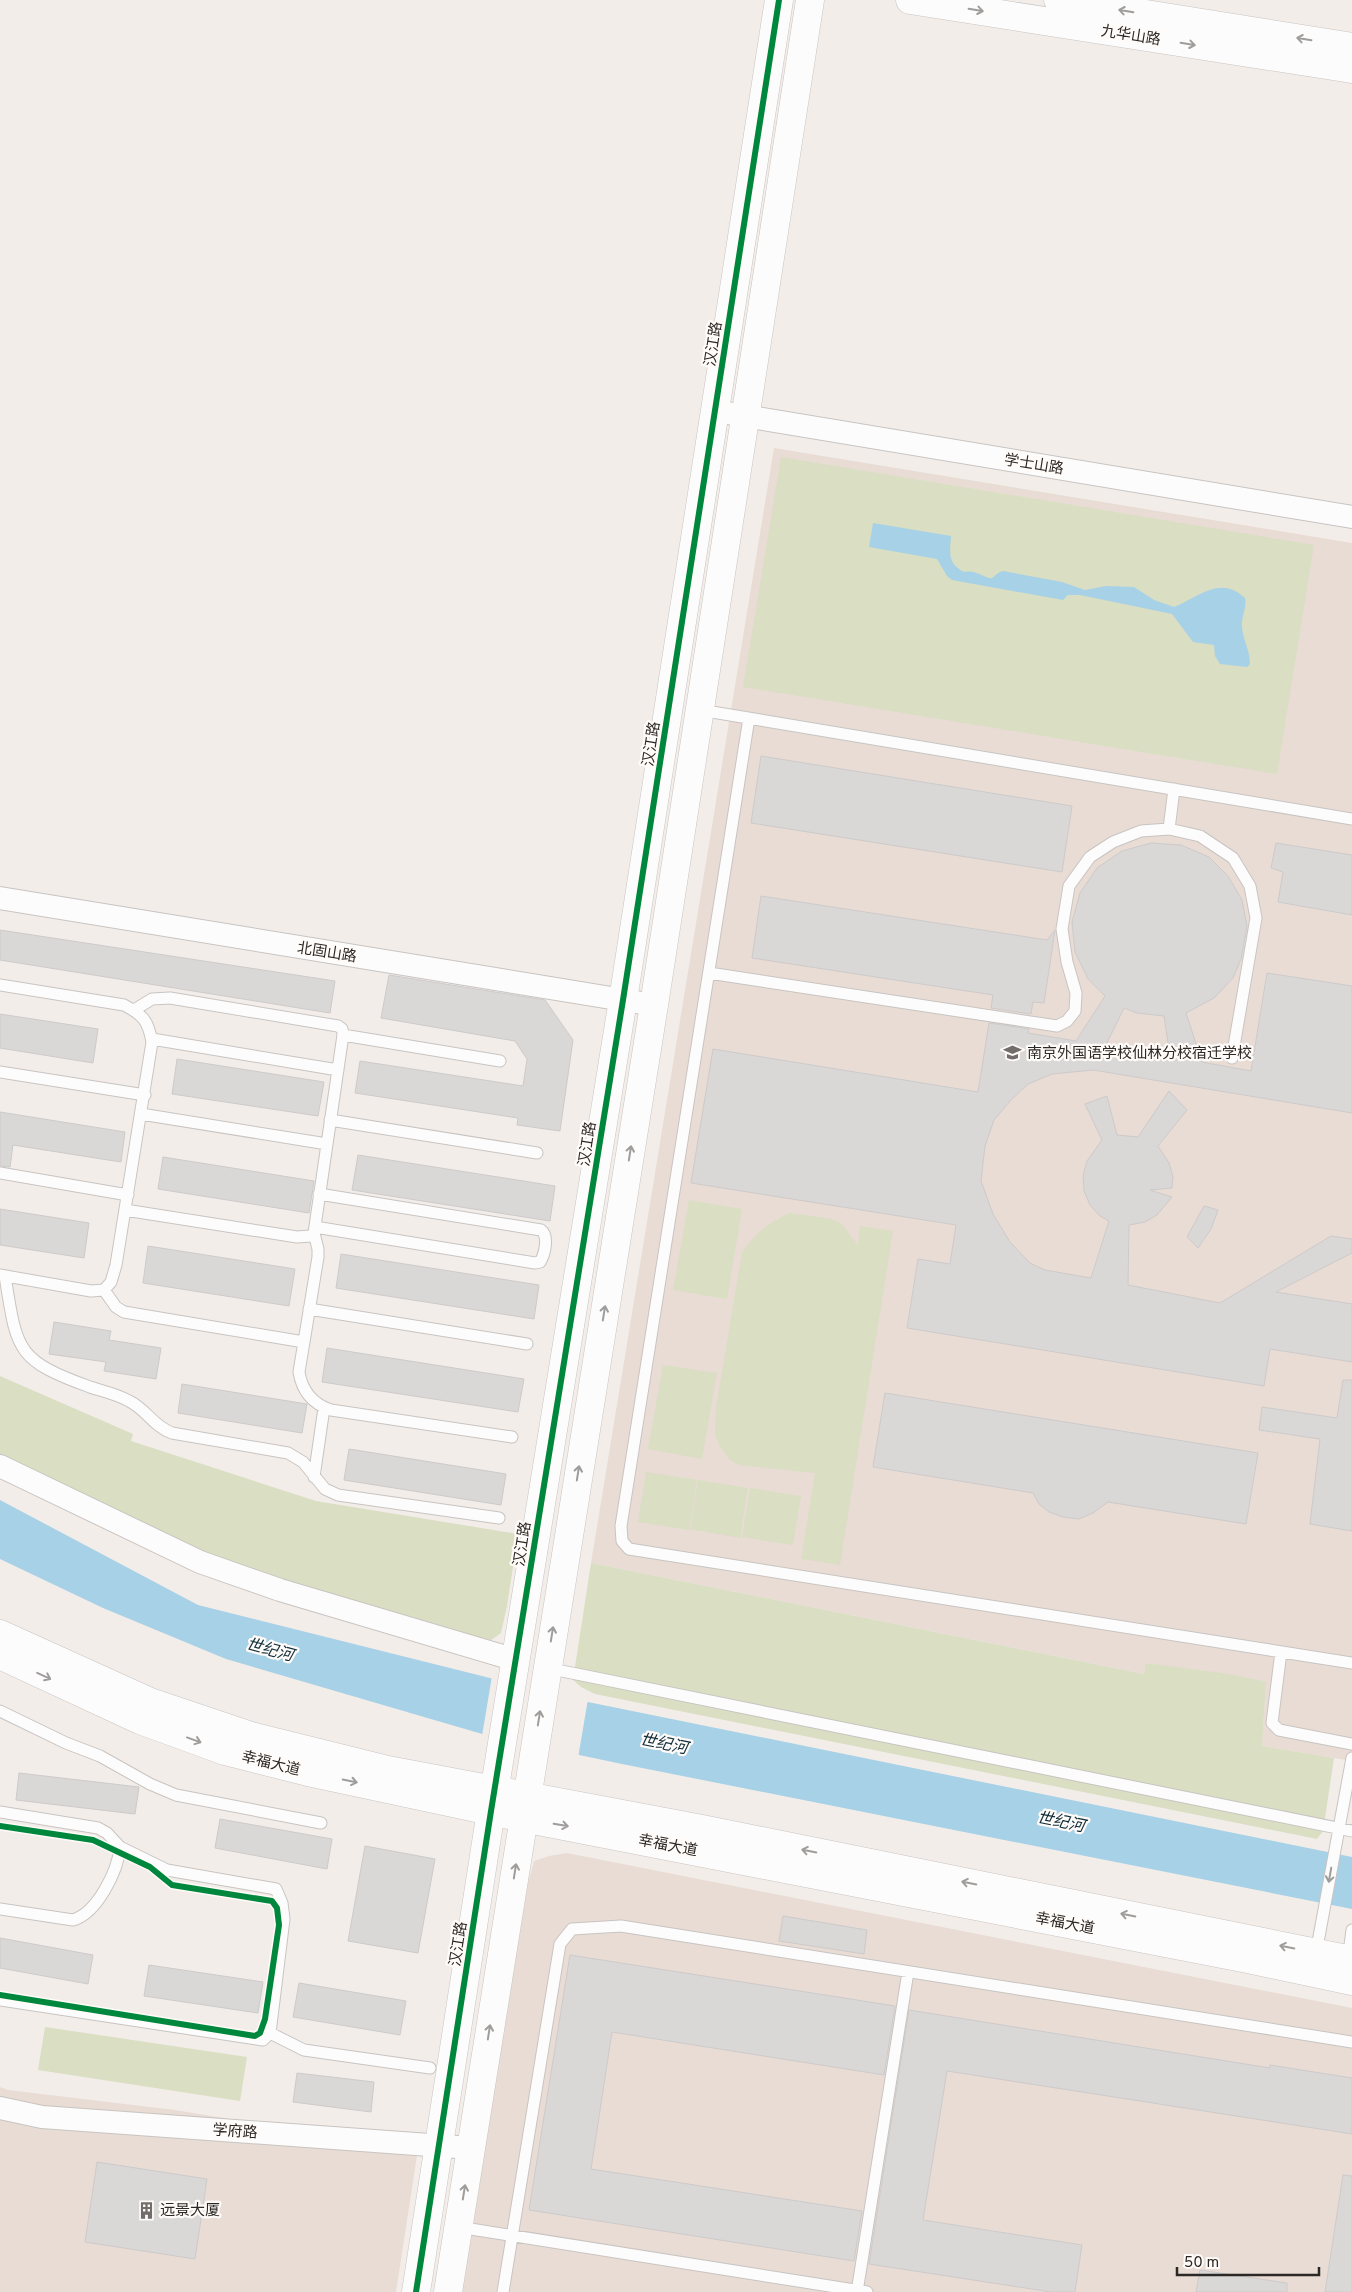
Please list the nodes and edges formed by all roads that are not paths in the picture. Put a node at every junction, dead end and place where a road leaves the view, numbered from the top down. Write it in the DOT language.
graph roads {
  1 [pos="779,0"];
  2 [pos="810,0"];
  3 [pos="910,0"];
  4 [pos="1058,0"];
  5 [pos="1352,47"];
  6 [pos="1352,69"];
  7 [pos="715,411"];
  8 [pos="745,416"];
  9 [pos="1352,517"];
  10 [pos="700,710"];
  11 [pos="749,718"];
  12 [pos="1174,789"];
  13 [pos="1352,819"];
  14 [pos="1169,829"];
  15 [pos="0,898"];
  16 [pos="709,972"];
  17 [pos="0,985"];
  18 [pos="623,1000"];
  19 [pos="654,1005"];
  20 [pos="134,1010"];
  21 [pos="342,1035"];
  22 [pos="152,1039"];
  23 [pos="1232,1058"];
  24 [pos="500,1061"];
  25 [pos="338,1070"];
  26 [pos="0,1072"];
  27 [pos="145,1095"];
  28 [pos="141,1114"];
  29 [pos="330,1120"];
  30 [pos="327,1144"];
  31 [pos="537,1153"];
  32 [pos="0,1173"];
  33 [pos="319,1194"];
  34 [pos="128,1195"];
  35 [pos="125,1210"];
  36 [pos="314,1230"];
  37 [pos="3,1275"];
  38 [pos="104,1290"];
  39 [pos="309,1310"];
  40 [pos="304,1342"];
  41 [pos="527,1344"];
  42 [pos="324,1408"];
  43 [pos="512,1437"];
  44 [pos="0,1466"];
  45 [pos="314,1476"];
  46 [pos="498,1518"];
  47 [pos="0,1634"];
  48 [pos="1281,1652"];
  49 [pos="0,1655"];
  50 [pos="1352,1663"];
  51 [pos="515,1667"];
  52 [pos="546,1675"];
  53 [pos="0,1711"];
  54 [pos="1352,1744"];
  55 [pos="1352,1758"];
  56 [pos="493,1801"];
  57 [pos="525,1807"];
  58 [pos="0,1812"];
  59 [pos="321,1823"];
  60 [pos="1352,1832"];
  61 [pos="1338,1834"];
  62 [pos="120,1847"];
  63 [pos="0,1909"];
  64 [pos="1352,1930"];
  65 [pos="1316,1953"];
  66 [pos="1351,1967"];
  67 [pos="908,1972"];
  68 [pos="0,2000"];
  69 [pos="270,2033"];
  70 [pos="1352,2042"];
  71 [pos="430,2068"];
  72 [pos="0,2108"];
  73 [pos="438,2146"];
  74 [pos="471,2148"];
  75 [pos="458,2227"];
  76 [pos="512,2236"];
  77 [pos="861,2291"];
  78 [pos="416,2292"];
  79 [pos="448,2292"];
  80 [pos="503,2292"];
  1 -- 7 [label="street, 汉江路"];
  2 -- 8 [label="street"];
  3 -- 6 [label="street, 九华山路, one-way"];
  5 -- 4 [label="street, 九华山路, one-way"];
  7 -- 8 [label="street, 学士山路"];
  7 -- 18 [label="street, 汉江路"];
  8 -- 9 [label="street, 学士山路"];
  8 -- 10 [label="street"];
  10 -- 11 [label="lane"];
  10 -- 19 [label="street"];
  11 -- 12 [label="lane"];
  11 -- 16 [label="lane"];
  12 -- 13 [label="lane"];
  12 -- 14 [label="lane"];
  14 -- 16 [label="lane"];
  14 -- 23 [label="lane"];
  15 -- 18 [label="street, 北固山路"];
  16 -- 48 [label="lane"];
  17 -- 20 [label="lane"];
  18 -- 19 [label="street, 北固山路"];
  18 -- 51 [label="street, 汉江路"];
  52 -- 19 [label="street, one-way"];
  20 -- 21 [label="lane"];
  20 -- 22 [label="lane"];
  21 -- 24 [label="lane"];
  21 -- 25 [label="lane"];
  22 -- 25 [label="lane"];
  22 -- 27 [label="lane"];
  25 -- 29 [label="lane"];
  26 -- 27 [label="lane"];
  27 -- 28 [label="lane"];
  28 -- 30 [label="lane"];
  28 -- 34 [label="lane"];
  29 -- 30 [label="lane"];
  29 -- 31 [label="lane"];
  30 -- 33 [label="lane"];
  32 -- 34 [label="lane"];
  33 -- 36 [label="lane"];
  33 -- 36 [label="lane"];
  34 -- 35 [label="lane"];
  35 -- 36 [label="lane"];
  35 -- 38 [label="lane"];
  36 -- 39 [label="lane"];
  37 -- 38 [label="lane"];
  37 -- 45 [label="lane"];
  38 -- 40 [label="lane"];
  39 -- 40 [label="lane"];
  39 -- 41 [label="lane"];
  40 -- 42 [label="lane"];
  42 -- 43 [label="lane"];
  42 -- 45 [label="lane"];
  44 -- 51 [label="street"];
  45 -- 46 [label="lane"];
  47 -- 56 [label="street, 幸福大道"];
  48 -- 50 [label="lane"];
  48 -- 54 [label="lane"];
  49 -- 56 [label="street, 幸福大道, one-way"];
  51 -- 56 [label="street, 汉江路"];
  57 -- 52 [label="street, one-way"];
  52 -- 61 [label="lane"];
  53 -- 59 [label="lane"];
  55 -- 61 [label="lane"];
  56 -- 57 [label="street, 幸福大道"];
  56 -- 73 [label="street, 汉江路"];
  65 -- 57 [label="street, 幸福大道, one-way"];
  57 -- 66 [label="street, 幸福大道, one-way"];
  74 -- 57 [label="street, one-way"];
  58 -- 62 [label="lane"];
  60 -- 61 [label="lane"];
  61 -- 65 [label="lane, one-way"];
  62 -- 63 [label="lane"];
  62 -- 69 [label="lane"];
  64 -- 66 [label="lane"];
  65 -- 66 [label="street, 幸福大道"];
  67 -- 70 [label="lane"];
  67 -- 76 [label="lane"];
  67 -- 77 [label="lane"];
  68 -- 69 [label="lane"];
  69 -- 71 [label="lane"];
  72 -- 73 [label="street, 学府路"];
  73 -- 74 [label="street, 学府路"];
  73 -- 78 [label="street, 汉江路"];
  75 -- 74 [label="street, one-way"];
  75 -- 76 [label="lane"];
  75 -- 79 [label="street"];
  76 -- 77 [label="lane"];
  76 -- 80 [label="lane"];
}
